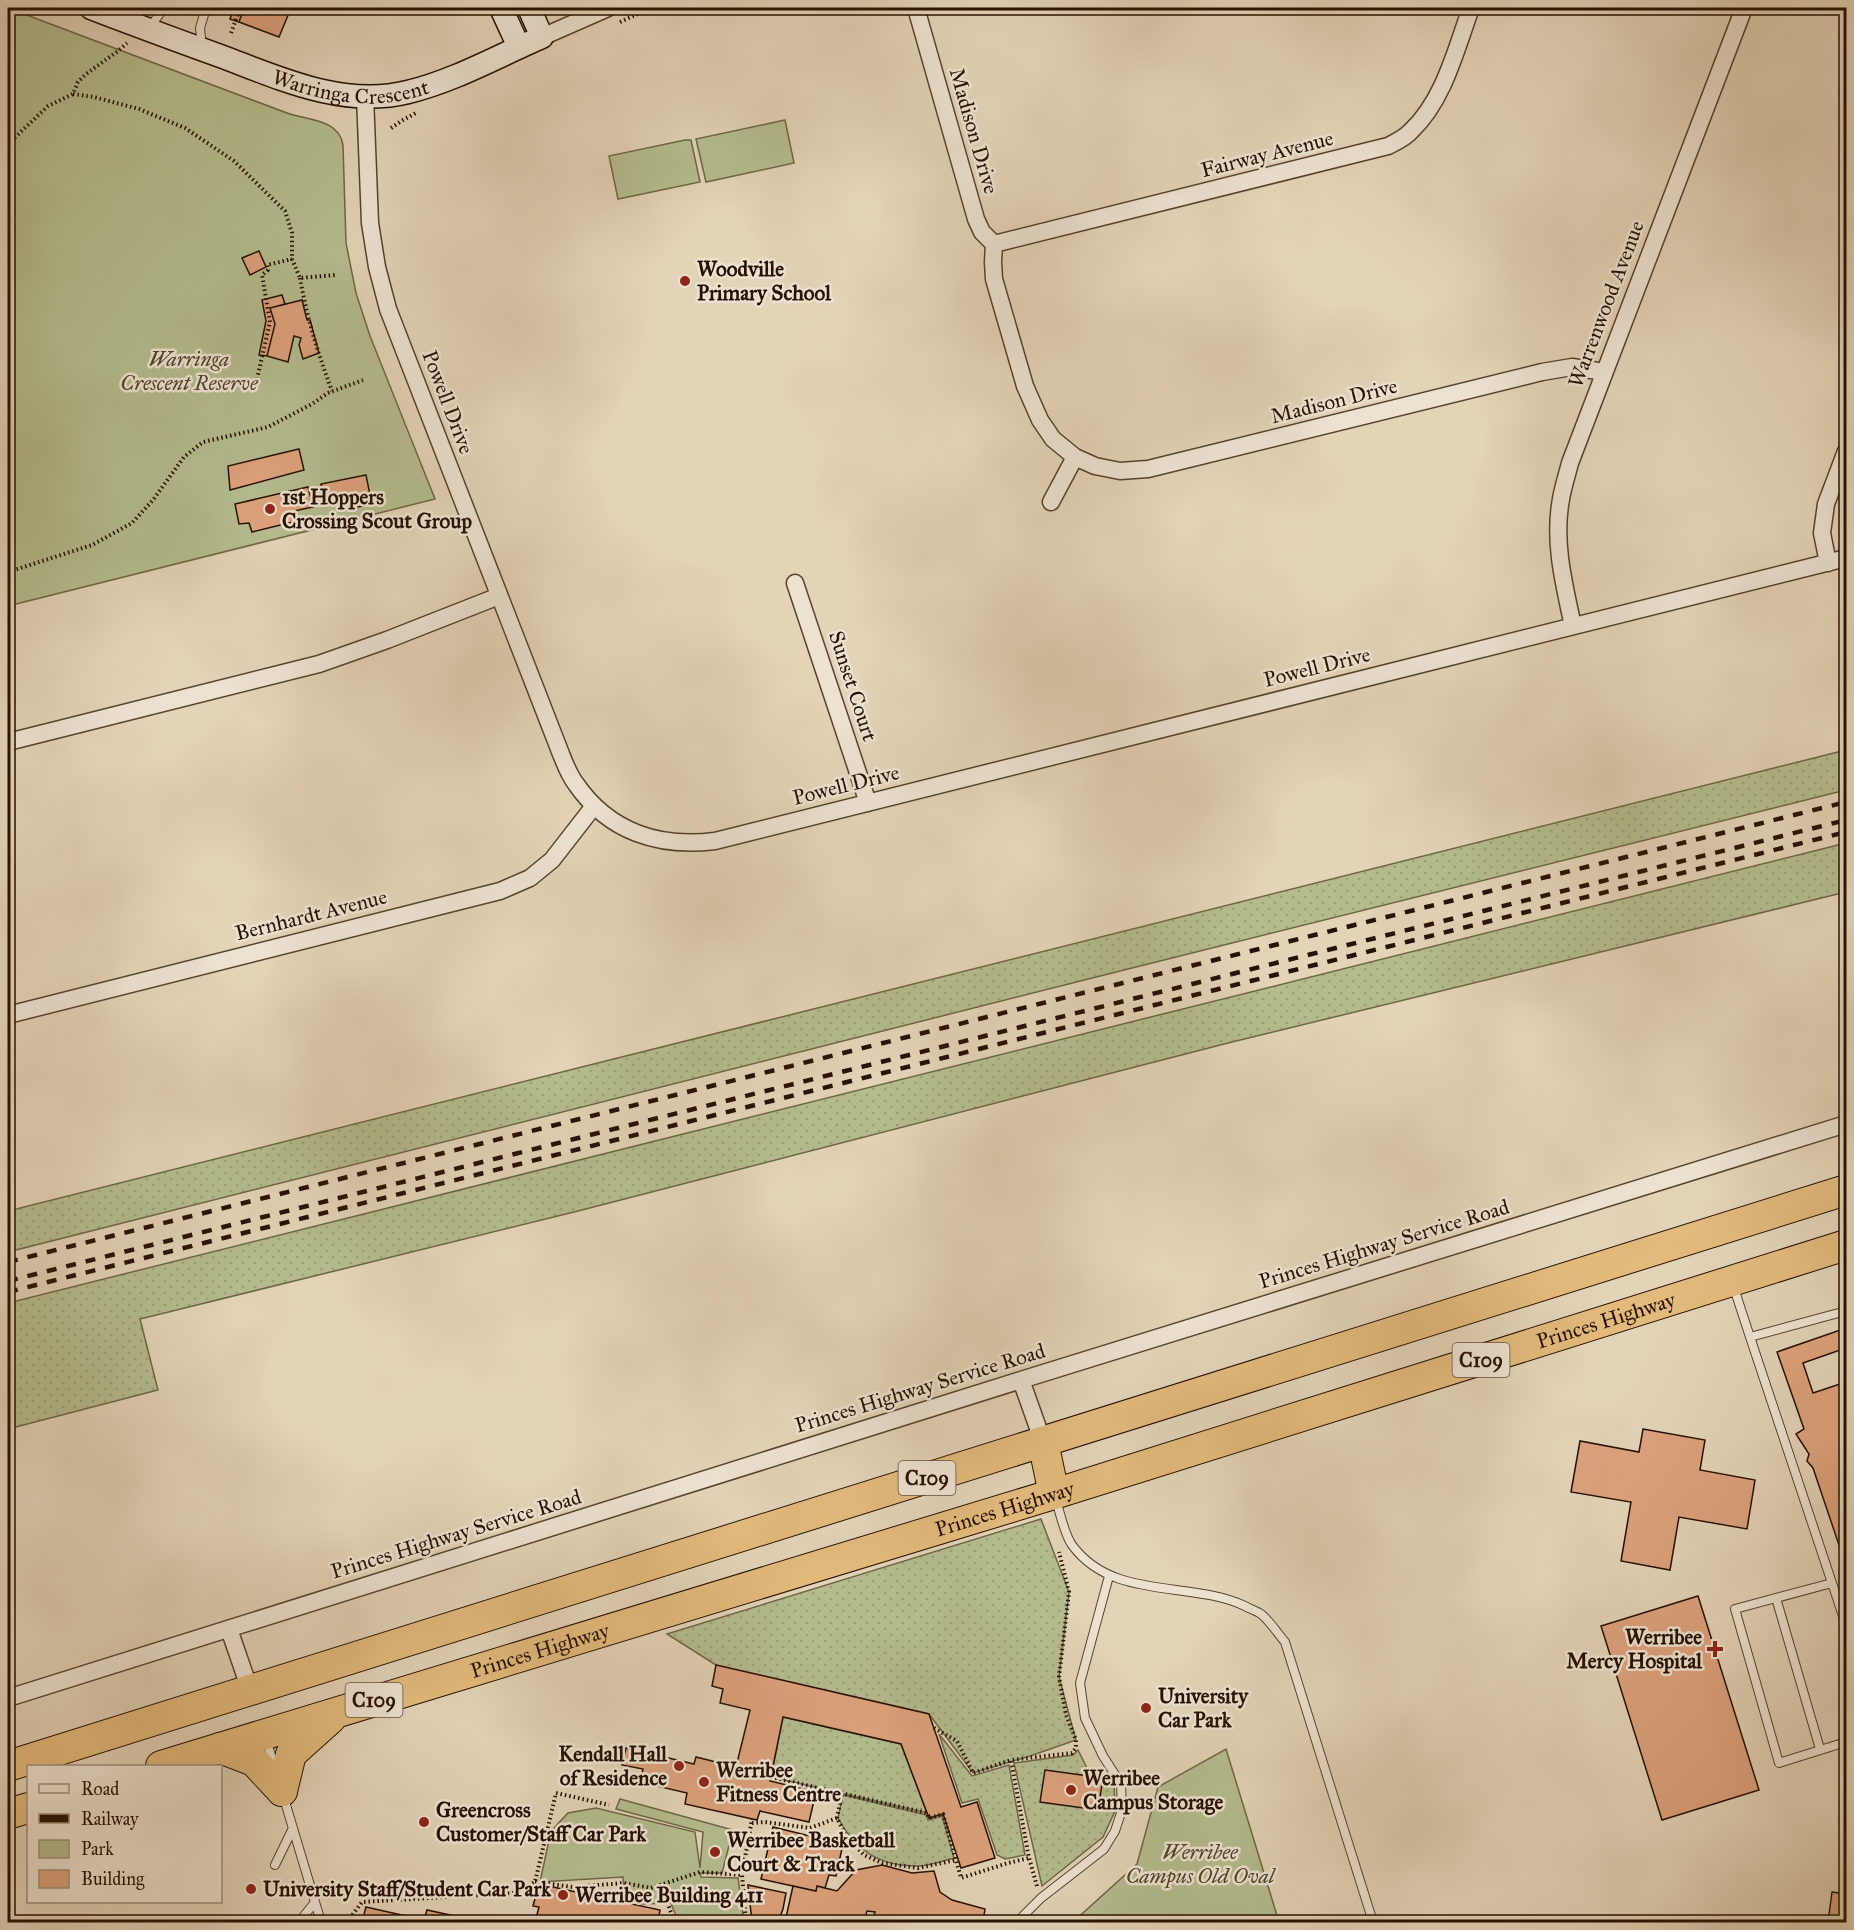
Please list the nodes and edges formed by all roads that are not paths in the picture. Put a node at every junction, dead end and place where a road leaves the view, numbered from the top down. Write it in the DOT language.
graph roads {
  1 [pos="91,8"];
  2 [pos="164,8"];
  3 [pos="206,8"];
  4 [pos="501,8"];
  5 [pos="529,8"];
  6 [pos="608,8"];
  7 [pos="916,8"];
  8 [pos="1471,8"];
  9 [pos="1744,8"];
  10 [pos="145,29"];
  11 [pos="542,37"];
  12 [pos="519,47"];
  13 [pos="202,50"];
  14 [pos="365,96"];
  15 [pos="994,244"];
  16 [pos="1604,372"];
  17 [pos="1846,450"];
  18 [pos="1075,457"];
  19 [pos="1051,502"];
  20 [pos="1846,558"];
  21 [pos="1828,563"];
  22 [pos="795,583"];
  23 [pos="499,596"];
  24 [pos="1573,626"];
  25 [pos="8,742"];
  26 [pos="868,803"];
  27 [pos="594,806"];
  28 [pos="8,1015"];
  29 [pos="1846,1124"];
  30 [pos="1846,1190"];
  31 [pos="1846,1245"];
  32 [pos="1732,1281"];
  33 [pos="1846,1311"];
  34 [pos="1750,1337"];
  35 [pos="1021,1380"];
  36 [pos="1043,1442"];
  37 [pos="1054,1494"];
  38 [pos="1109,1576"];
  39 [pos="1832,1583"];
  40 [pos="1776,1598"];
  41 [pos="1846,1625"];
  42 [pos="228,1629"];
  43 [pos="250,1690"];
  44 [pos="8,1698"];
  45 [pos="340,1710"];
  46 [pos="264,1734"];
  47 [pos="1846,1742"];
  48 [pos="220,1748"];
  49 [pos="1821,1749"];
  50 [pos="166,1765"];
  51 [pos="8,1766"];
  52 [pos="282,1791"];
  53 [pos="27,1808"];
  54 [pos="8,1814"];
  55 [pos="293,1828"];
  56 [pos="275,1865"];
  57 [pos="315,1902"];
  58 [pos="299,1923"];
  59 [pos="321,1923"];
  60 [pos="1017,1923"];
  61 [pos="1373,1923"];
  1 -- 10 [label="street, Warringa Crescent"];
  2 -- 10 [label="lane"];
  3 -- 13 [label="lane"];
  4 -- 12 [label="street"];
  5 -- 11 [label="street"];
  6 -- 11 [label="street, Warringa Crescent"];
  7 -- 15 [label="street, Madison Drive"];
  8 -- 15 [label="street, Fairway Avenue"];
  9 -- 16 [label="street, Warrenwood Avenue"];
  10 -- 13 [label="street, Warringa Crescent"];
  11 -- 12 [label="street, Warringa Crescent"];
  12 -- 14 [label="street, Warringa Crescent"];
  13 -- 14 [label="street, Warringa Crescent"];
  14 -- 23 [label="street, Powell Drive"];
  15 -- 18 [label="street, Madison Drive"];
  16 -- 18 [label="street, Madison Drive"];
  16 -- 24 [label="street, Warrenwood Avenue"];
  17 -- 21 [label="street"];
  18 -- 19 [label="street"];
  20 -- 21 [label="street, Powell Drive"];
  21 -- 24 [label="street, Powell Drive"];
  22 -- 26 [label="street, Sunset Court"];
  23 -- 25 [label="street"];
  23 -- 27 [label="street, Powell Drive"];
  24 -- 26 [label="street, Powell Drive"];
  26 -- 27 [label="street, Powell Drive"];
  27 -- 28 [label="street, Bernhardt Avenue"];
  29 -- 35 [label="street, Princes Highway Service Road"];
  30 -- 36 [label="highway, C109"];
  31 -- 32 [label="highway, Princes Highway / C109"];
  32 -- 34 [label="lane"];
  32 -- 37 [label="highway, Princes Highway / C109"];
  33 -- 34 [label="lane"];
  34 -- 39 [label="lane"];
  35 -- 36 [label="street"];
  35 -- 42 [label="street, Princes Highway Service Road"];
  36 -- 37 [label="highway"];
  36 -- 43 [label="highway, C109"];
  37 -- 38 [label="lane"];
  37 -- 45 [label="highway, Princes Highway / C109"];
  38 -- 60 [label="lane"];
  38 -- 61 [label="lane"];
  39 -- 40 [label="lane"];
  39 -- 41 [label="lane"];
  40 -- 49 [label="lane"];
  40 -- 49 [label="lane"];
  42 -- 43 [label="street"];
  42 -- 44 [label="street, Princes Highway Service Road"];
  43 -- 46 [label="highway"];
  43 -- 51 [label="highway, C109"];
  45 -- 46 [label="highway, Princes Highway / C109"];
  45 -- 52 [label="highway"];
  46 -- 48 [label="highway, Princes Highway / C109"];
  46 -- 52 [label="lane"];
  47 -- 49 [label="lane"];
  48 -- 50 [label="highway, Princes Highway / C109"];
  48 -- 52 [label="highway"];
  52 -- 55 [label="lane"];
  53 -- 54 [label="highway"];
  55 -- 56 [label="lane"];
  55 -- 57 [label="lane"];
  57 -- 58 [label="lane"];
  57 -- 59 [label="lane"];
}
